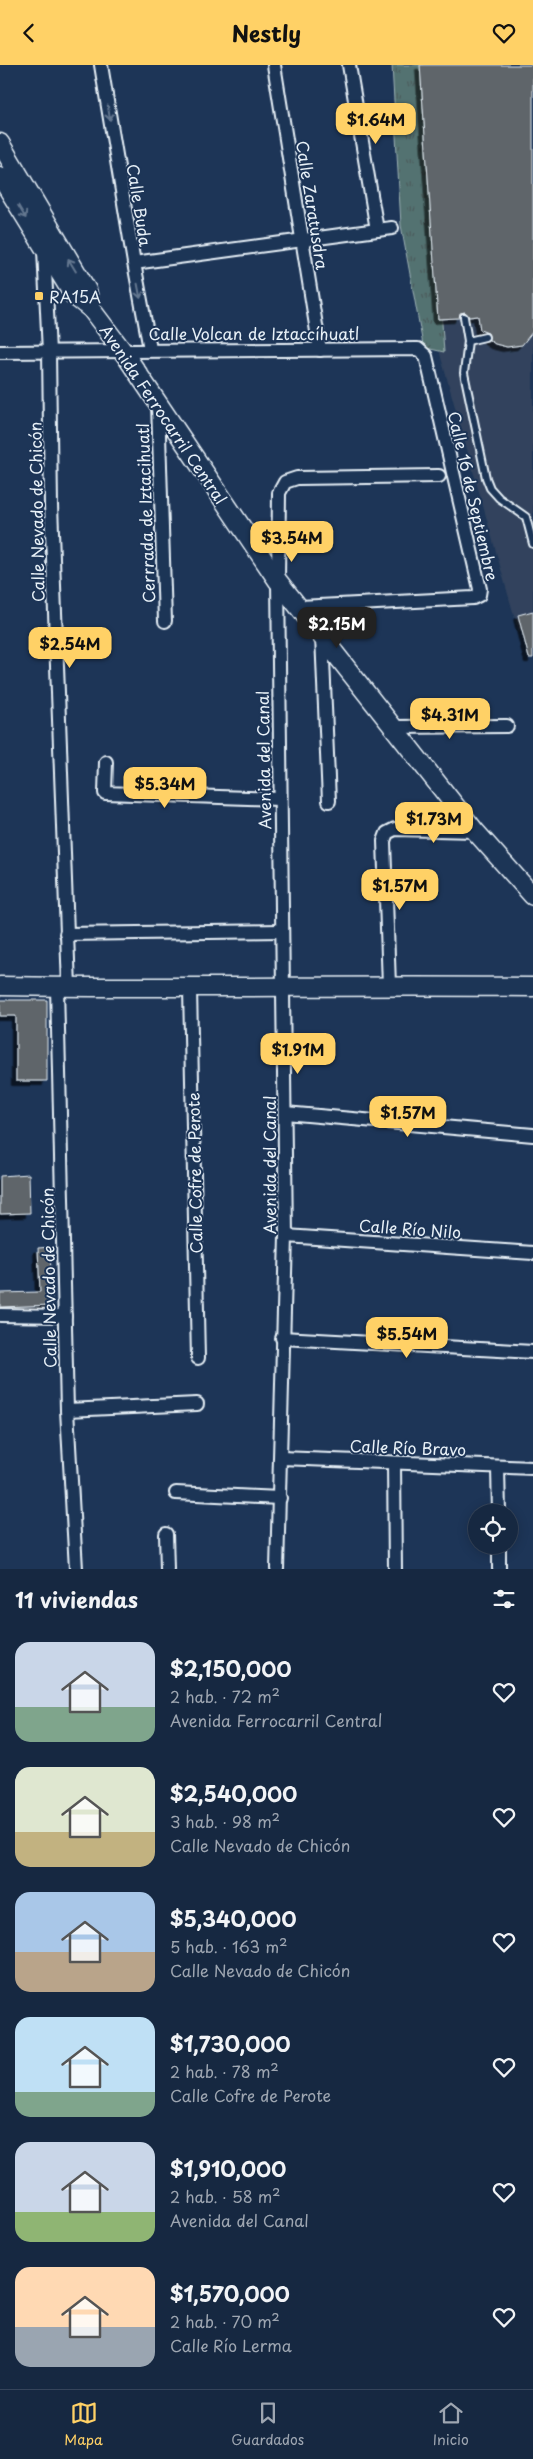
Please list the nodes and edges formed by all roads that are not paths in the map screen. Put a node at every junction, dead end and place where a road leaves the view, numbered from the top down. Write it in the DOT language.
graph roads {
  1 [pos="101,65"];
  2 [pos="274,65"];
  3 [pos="349,65"];
  4 [pos="0,143"];
  5 [pos="5,170"];
  6 [pos="43,216"];
  7 [pos="392,228"];
  8 [pos="377,230"];
  9 [pos="303,241"];
  10 [pos="44,249"];
  11 [pos="134,263"];
  12 [pos="91,309"];
  13 [pos="464,317"];
  14 [pos="485,337"];
  15 [pos="468,341"];
  16 [pos="150,349"];
  17 [pos="418,349"];
  18 [pos="122,350"];
  19 [pos="320,350"];
  20 [pos="0,351"];
  21 [pos="49,352"];
  22 [pos="158,404"];
  23 [pos="439,476"];
  24 [pos="533,544"];
  25 [pos="278,581"];
  26 [pos="300,607"];
  27 [pos="165,621"];
  28 [pos="322,636"];
  29 [pos="506,726"];
  30 [pos="392,727"];
  31 [pos="106,762"];
  32 [pos="280,799"];
  33 [pos="328,801"];
  34 [pos="475,831"];
  35 [pos="533,896"];
  36 [pos="281,931"];
  37 [pos="66,934"];
  38 [pos="0,986"];
  39 [pos="389,986"];
  40 [pos="63,987"];
  41 [pos="283,987"];
  42 [pos="533,987"];
  43 [pos="190,989"];
  44 [pos="285,1113"];
  45 [pos="533,1135"];
  46 [pos="286,1236"];
  47 [pos="533,1253"];
  48 [pos="0,1315"];
  49 [pos="65,1316"];
  50 [pos="282,1338"];
  51 [pos="533,1352"];
  52 [pos="198,1357"];
  53 [pos="196,1404"];
  54 [pos="67,1410"];
  55 [pos="281,1458"];
  56 [pos="394,1463"];
  57 [pos="498,1467"];
  58 [pos="533,1468"];
  59 [pos="176,1493"];
  60 [pos="280,1497"];
  61 [pos="499,1504"];
  62 [pos="166,1534"];
  63 [pos="499,1554"];
  64 [pos="76,1569"];
  65 [pos="167,1569"];
  66 [pos="277,1569"];
  67 [pos="395,1569"];
  68 [pos="499,1569"];
  1 -- 11 [label="street, Calle Buda, one-way"];
  2 -- 9 [label="street, Calle Zaratusdra"];
  3 -- 8 [label="street"];
  4 -- 5 [label="street, Avenida Ferrocarril Central"];
  5 -- 6 [label="street, Avenida Ferrocarril Central"];
  5 -- 10 [label="street, Avenida Ferrocarril Central, one-way"];
  6 -- 10 [label="street, Calle Nevado de Chicón"];
  12 -- 6 [label="street, Avenida Ferrocarril Central, one-way"];
  7 -- 8 [label="street"];
  8 -- 9 [label="street"];
  9 -- 11 [label="street"];
  9 -- 19 [label="street, Calle Zaratusdra"];
  10 -- 12 [label="street, Avenida Ferrocarril Central"];
  10 -- 21 [label="street, Calle Nevado de Chicón"];
  11 -- 16 [label="street, Calle Buda, one-way"];
  12 -- 18 [label="street, Avenida Ferrocarril Central"];
  13 -- 15 [label="lane"];
  14 -- 15 [label="lane"];
  15 -- 24 [label="lane"];
  16 -- 18 [label="street, Calle Volcan de Iztaccíhuatl"];
  16 -- 19 [label="street, Calle Volcan de Iztaccíhuatl"];
  17 -- 19 [label="street, Calle Volcan de Iztaccíhuatl"];
  17 -- 26 [label="street, Calle 16 de Septiembre"];
  18 -- 21 [label="street, Calle Volcan de Iztaccíhuatl"];
  18 -- 22 [label="street, Avenida Ferrocarril Central"];
  20 -- 21 [label="street, Calle Volcan de Iztaccíhuatl"];
  21 -- 37 [label="street, Calle Nevado de Chicón"];
  22 -- 25 [label="street, Avenida Ferrocarril Central"];
  22 -- 27 [label="street, Cerrrada de Iztacihuatl"];
  23 -- 25 [label="street, Avenida del Canal"];
  25 -- 26 [label="street, Avenida Ferrocarril Central"];
  25 -- 32 [label="street, Avenida del Canal"];
  26 -- 28 [label="street, Avenida Ferrocarril Central"];
  28 -- 30 [label="street, Avenida Ferrocarril Central"];
  28 -- 33 [label="street"];
  29 -- 30 [label="street"];
  30 -- 34 [label="street, Avenida Ferrocarril Central"];
  31 -- 32 [label="street"];
  32 -- 36 [label="street, Avenida del Canal"];
  34 -- 35 [label="street, Avenida Ferrocarril Central"];
  34 -- 39 [label="street"];
  36 -- 37 [label="street"];
  36 -- 41 [label="street, Avenida del Canal"];
  37 -- 40 [label="street, Calle Nevado de Chicón"];
  38 -- 40 [label="street"];
  39 -- 41 [label="street"];
  39 -- 42 [label="street"];
  40 -- 43 [label="street"];
  40 -- 49 [label="street, Calle Nevado de Chicón"];
  41 -- 43 [label="street"];
  41 -- 44 [label="street, Avenida del Canal"];
  43 -- 52 [label="street, Calle Cofre de Perote"];
  44 -- 45 [label="street"];
  44 -- 46 [label="street, Avenida del Canal"];
  46 -- 47 [label="street, Calle Río Nilo"];
  46 -- 50 [label="street, Avenida del Canal"];
  48 -- 49 [label="street"];
  49 -- 54 [label="street, Calle Nevado de Chicón"];
  50 -- 51 [label="street"];
  50 -- 55 [label="street, Avenida del Canal"];
  53 -- 54 [label="street"];
  54 -- 64 [label="street, Calle Nevado de Chicón"];
  55 -- 56 [label="street, Calle Río Bravo"];
  55 -- 60 [label="street, Avenida del Canal"];
  56 -- 57 [label="street, Calle Río Bravo"];
  56 -- 67 [label="street"];
  57 -- 58 [label="street, Calle Río Bravo"];
  57 -- 61 [label="street"];
  59 -- 60 [label="street"];
  60 -- 66 [label="street, Avenida del Canal"];
  62 -- 65 [label="street"];
  63 -- 68 [label="street"];
}
